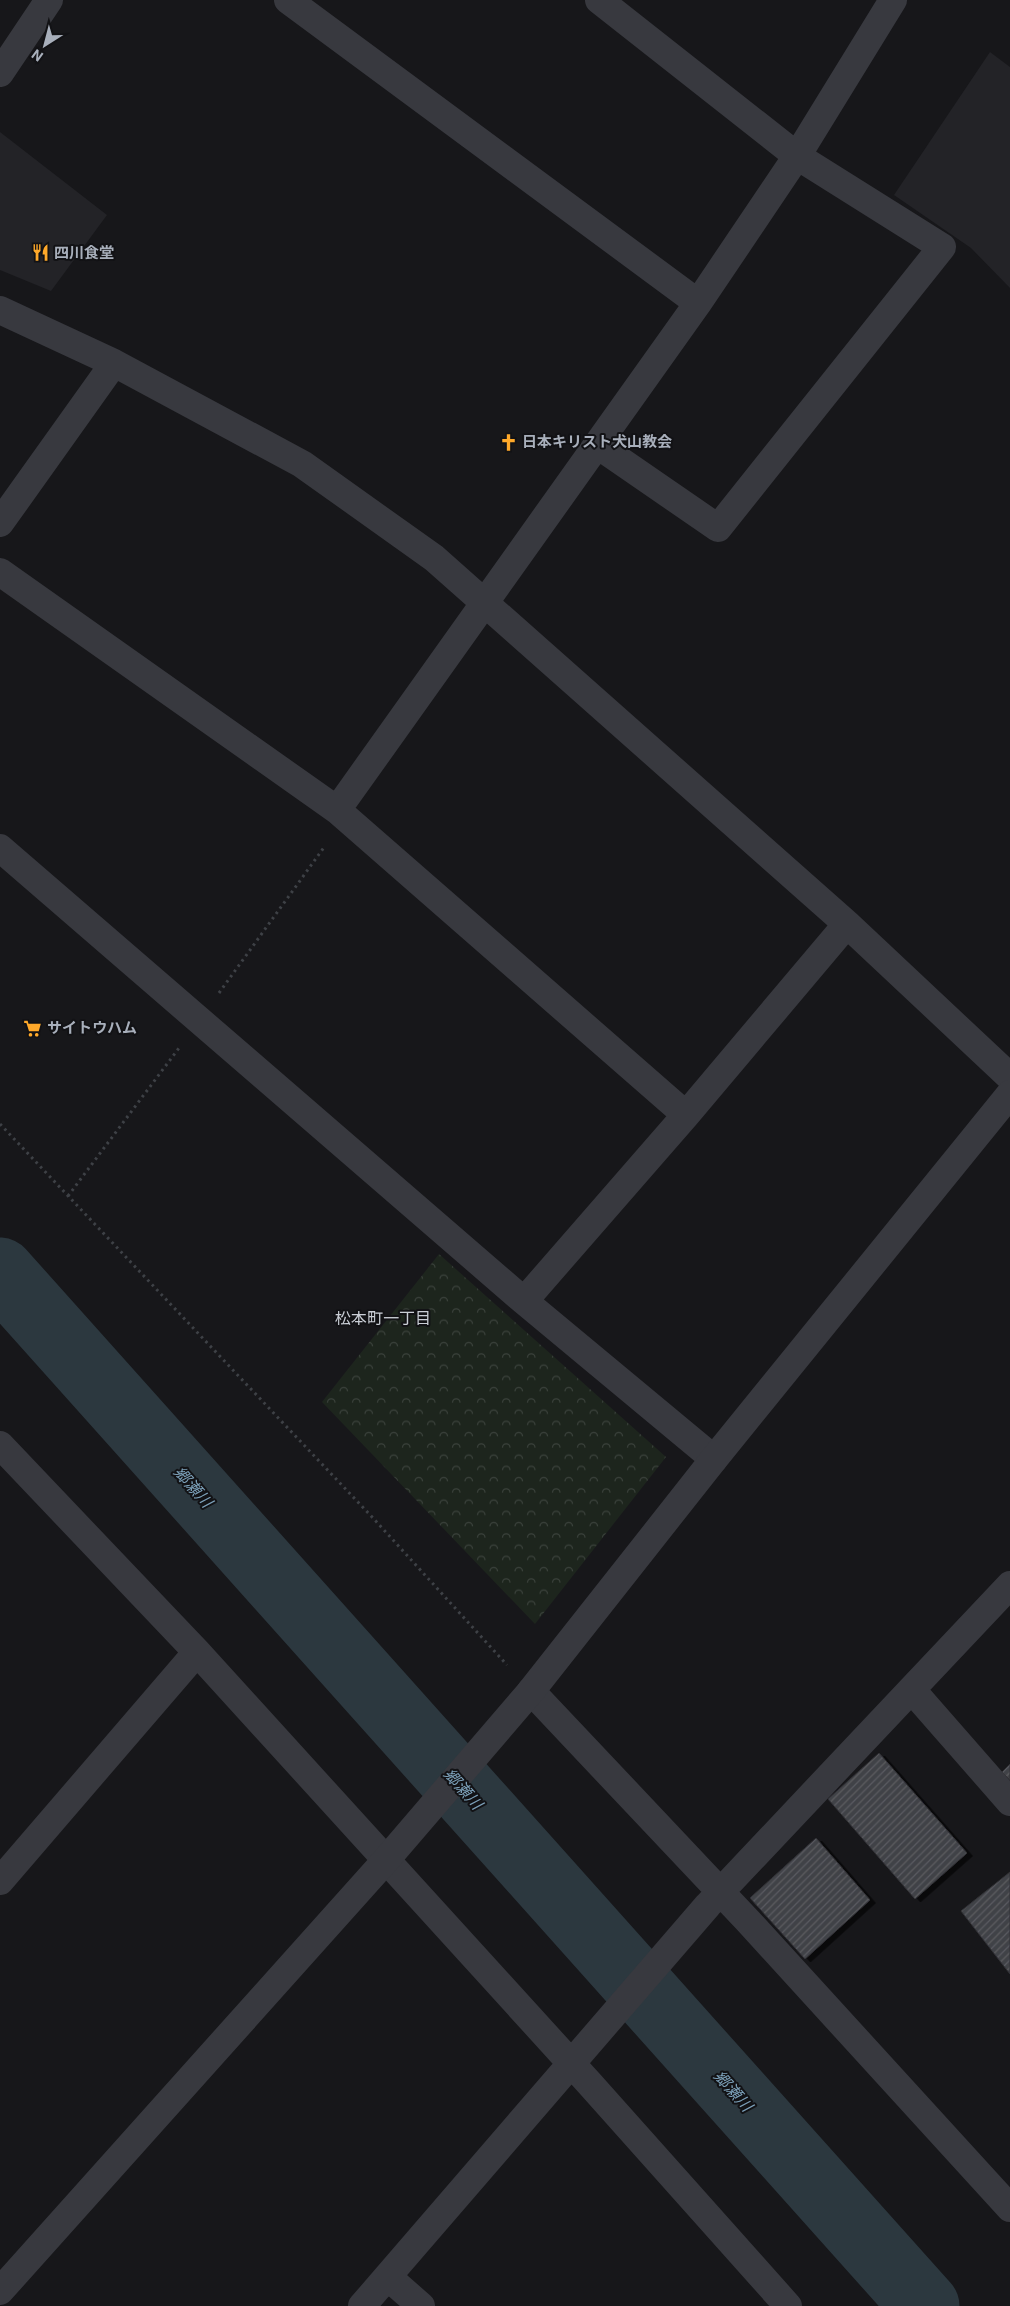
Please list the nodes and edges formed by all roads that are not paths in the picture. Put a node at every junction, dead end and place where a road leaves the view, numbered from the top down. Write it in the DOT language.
graph roads {
  1 [pos="49,0"];
  2 [pos="288,0"];
  3 [pos="599,0"];
  4 [pos="893,0"];
  5 [pos="0,73"];
  6 [pos="796,156"];
  7 [pos="698,303"];
  8 [pos="0,310"];
  9 [pos="114,363"];
  10 [pos="598,446"];
  11 [pos="0,523"];
  12 [pos="0,572"];
  13 [pos="486,602"];
  14 [pos="341,814"];
  15 [pos="0,848"];
  16 [pos="847,924"];
  17 [pos="1010,1077"];
  18 [pos="1010,1094"];
  19 [pos="686,1115"];
  20 [pos="524,1301"];
  21 [pos="0,1446"];
  22 [pos="714,1459"];
  23 [pos="1010,1585"];
  24 [pos="197,1652"];
  25 [pos="912,1690"];
  26 [pos="531,1691"];
  27 [pos="1010,1802"];
  28 [pos="386,1860"];
  29 [pos="0,1881"];
  30 [pos="714,1898"];
  31 [pos="575,2058"];
  32 [pos="1010,2208"];
  33 [pos="388,2277"];
  34 [pos="0,2291"];
  35 [pos="362,2306"];
  36 [pos="421,2306"];
  37 [pos="788,2306"];
  1 -- 5 [label="street"];
  2 -- 7 [label="street"];
  3 -- 6 [label="street"];
  4 -- 6 [label="street"];
  6 -- 7 [label="street"];
  6 -- 10 [label="street"];
  7 -- 10 [label="street"];
  8 -- 9 [label="street"];
  9 -- 11 [label="street"];
  9 -- 13 [label="street"];
  10 -- 13 [label="street"];
  12 -- 14 [label="street"];
  13 -- 14 [label="street"];
  13 -- 16 [label="street"];
  14 -- 19 [label="street"];
  15 -- 20 [label="street"];
  16 -- 17 [label="street"];
  16 -- 19 [label="street"];
  18 -- 22 [label="street"];
  19 -- 20 [label="street"];
  20 -- 22 [label="street"];
  21 -- 24 [label="street"];
  22 -- 26 [label="street"];
  23 -- 25 [label="street"];
  24 -- 28 [label="street"];
  24 -- 29 [label="street"];
  25 -- 27 [label="street"];
  25 -- 30 [label="street"];
  26 -- 28 [label="street"];
  26 -- 30 [label="street"];
  28 -- 31 [label="street"];
  28 -- 34 [label="street"];
  30 -- 31 [label="street"];
  30 -- 32 [label="street"];
  31 -- 33 [label="street"];
  31 -- 37 [label="street"];
  33 -- 35 [label="street"];
  33 -- 36 [label="street"];
}
